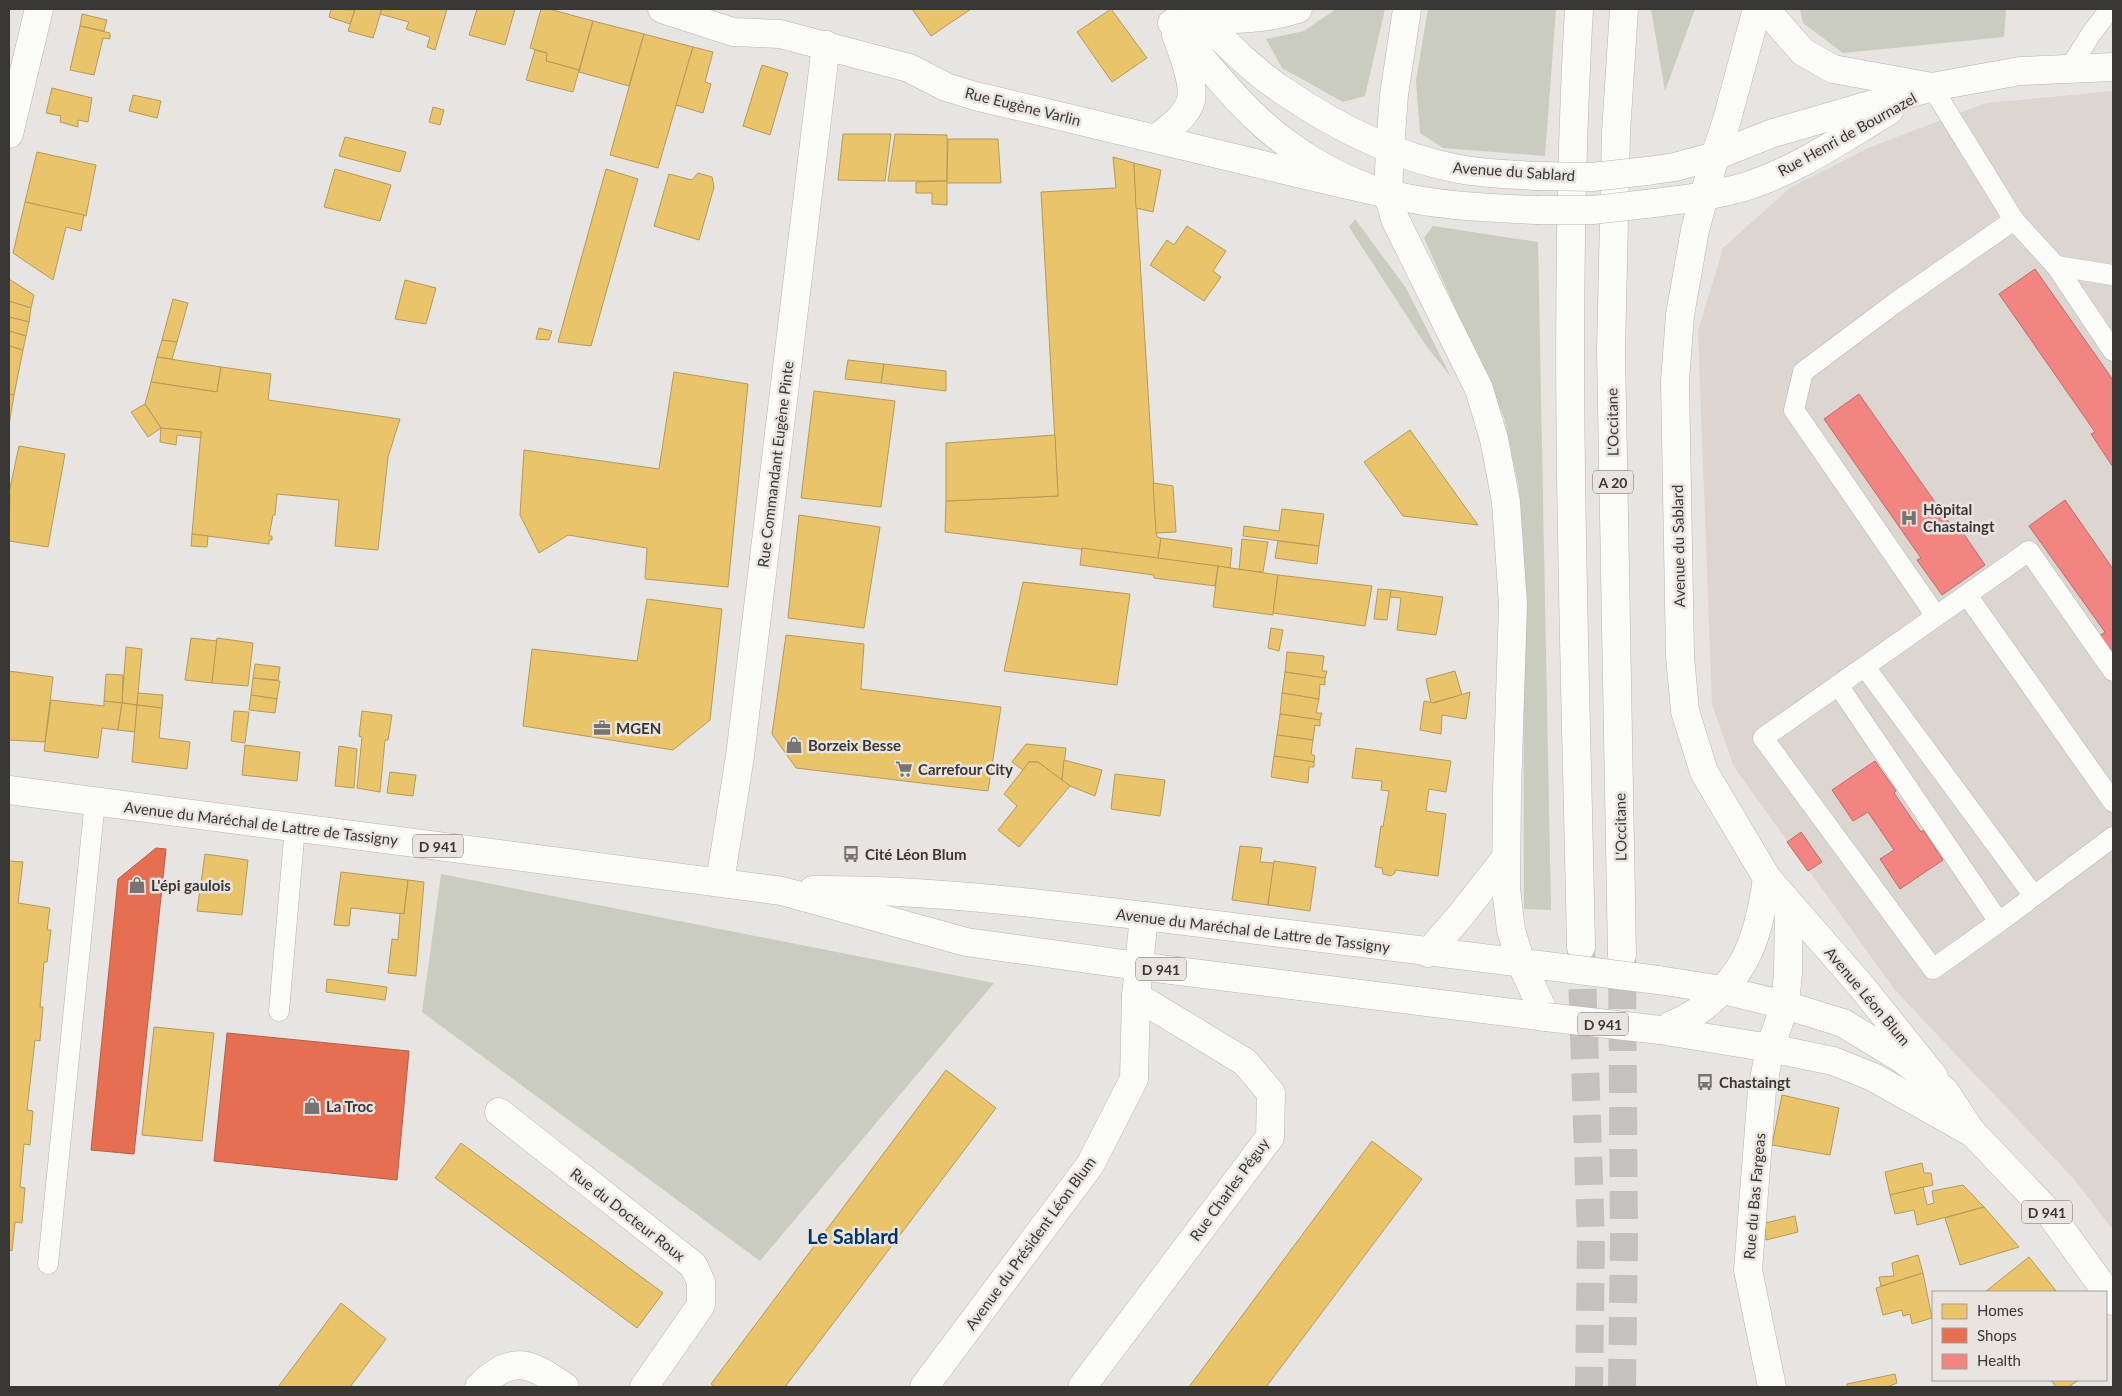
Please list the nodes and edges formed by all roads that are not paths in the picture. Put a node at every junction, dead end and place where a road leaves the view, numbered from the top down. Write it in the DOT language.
graph roads {
  1 [pos="40,9"];
  2 [pos="662,9"];
  3 [pos="1298,9"];
  4 [pos="1407,9"];
  5 [pos="1579,9"];
  6 [pos="1624,9"];
  7 [pos="1757,9"];
  8 [pos="1769,9"];
  9 [pos="2110,9"];
  10 [pos="1182,14"];
  11 [pos="826,45"];
  12 [pos="2113,68"];
  13 [pos="2070,69"];
  14 [pos="1932,87"];
  15 [pos="9,134"];
  16 [pos="1157,138"];
  17 [pos="1390,149"];
  18 [pos="1715,156"];
  19 [pos="1388,194"];
  20 [pos="1704,197"];
  21 [pos="2014,220"];
  22 [pos="2056,266"];
  23 [pos="2113,275"];
  24 [pos="2113,351"];
  25 [pos="1967,595"];
  26 [pos="1936,616"];
  27 [pos="1865,667"];
  28 [pos="2113,671"];
  29 [pos="1838,685"];
  30 [pos="9,790"];
  31 [pos="95,801"];
  32 [pos="2113,802"];
  33 [pos="295,827"];
  34 [pos="2110,848"];
  35 [pos="1505,859"];
  36 [pos="1767,878"];
  37 [pos="720,882"];
  38 [pos="782,891"];
  39 [pos="2034,896"];
  40 [pos="1789,904"];
  41 [pos="1144,916"];
  42 [pos="1999,922"];
  43 [pos="1581,947"];
  44 [pos="1428,953"];
  45 [pos="1622,955"];
  46 [pos="1534,964"];
  47 [pos="1138,966"];
  48 [pos="1723,990"];
  49 [pos="1136,996"];
  50 [pos="1785,1005"];
  51 [pos="279,1011"];
  52 [pos="1546,1017"];
  53 [pos="1660,1030"];
  54 [pos="1770,1048"];
  55 [pos="1944,1090"];
  56 [pos="499,1112"];
  57 [pos="1971,1132"];
  58 [pos="48,1264"];
  59 [pos="2106,1291"];
  60 [pos="479,1387"];
  61 [pos="565,1387"];
  62 [pos="644,1387"];
  63 [pos="924,1387"];
  64 [pos="1082,1387"];
  65 [pos="1772,1387"];
  1 -- 15 [label="main road"];
  2 -- 11 [label="main road, Rue Eugène Varlin"];
  3 -- 10 [label="main road"];
  4 -- 17 [label="main road"];
  5 -- 43 [label="main road, A 20"];
  6 -- 45 [label="main road, L'Occitane / A 20"];
  7 -- 18 [label="main road"];
  8 -- 14 [label="main road"];
  9 -- 13 [label="lane"];
  10 -- 16 [label="main road"];
  10 -- 17 [label="main road, Avenue du Sablard"];
  10 -- 19 [label="main road"];
  11 -- 16 [label="main road, Rue Eugène Varlin"];
  11 -- 37 [label="main road, Rue Commandant Eugène Pinte"];
  12 -- 13 [label="main road, Rue Henri de Bournazel"];
  13 -- 14 [label="main road, Rue Henri de Bournazel"];
  14 -- 18 [label="main road, Rue Henri de Bournazel"];
  14 -- 20 [label="main road, Rue Henri de Bournazel"];
  14 -- 21 [label="lane"];
  16 -- 19 [label="main road, Rue Eugène Varlin"];
  17 -- 18 [label="main road, Avenue du Sablard, bridge"];
  17 -- 19 [label="main road"];
  18 -- 20 [label="main road, Avenue du Sablard"];
  19 -- 20 [label="main road, bridge"];
  19 -- 35 [label="main road"];
  20 -- 36 [label="main road, Avenue du Sablard"];
  21 -- 22 [label="lane"];
  21 -- 26 [label="lane"];
  22 -- 23 [label="lane"];
  22 -- 24 [label="lane"];
  25 -- 26 [label="lane"];
  25 -- 28 [label="lane"];
  25 -- 32 [label="lane"];
  26 -- 27 [label="lane"];
  27 -- 29 [label="lane"];
  27 -- 39 [label="lane"];
  29 -- 42 [label="lane"];
  29 -- 42 [label="lane"];
  30 -- 31 [label="main road, Avenue du Maréchal de Lattre de Tassigny / D 941"];
  31 -- 33 [label="main road, Avenue du Maréchal de Lattre de Tassigny / D 941"];
  31 -- 58 [label="lane"];
  33 -- 37 [label="main road, Avenue du Maréchal de Lattre de Tassigny / D 941"];
  33 -- 51 [label="lane"];
  34 -- 39 [label="lane"];
  35 -- 44 [label="main road"];
  35 -- 46 [label="main road"];
  36 -- 40 [label="main road, Avenue Léon Blum"];
  36 -- 48 [label="main road"];
  37 -- 38 [label="main road, Avenue du Maréchal de Lattre de Tassigny / D 941"];
  38 -- 41 [label="main road, Avenue du Maréchal de Lattre de Tassigny / D 941"];
  38 -- 47 [label="main road, Avenue du Maréchal de Lattre de Tassigny / D 941"];
  39 -- 42 [label="lane"];
  40 -- 50 [label="main road"];
  40 -- 55 [label="main road, Avenue Léon Blum"];
  41 -- 44 [label="main road, Avenue du Maréchal de Lattre de Tassigny / D 941"];
  41 -- 47 [label="main road, Avenue du Président Léon Blum"];
  44 -- 46 [label="main road, Avenue du Maréchal de Lattre de Tassigny / D 941"];
  46 -- 48 [label="main road, Avenue du Maréchal de Lattre de Tassigny / D 941, bridge"];
  46 -- 52 [label="main road"];
  47 -- 49 [label="main road, Avenue du Président Léon Blum"];
  47 -- 52 [label="main road, Avenue du Maréchal de Lattre de Tassigny / D 941"];
  48 -- 50 [label="main road, Avenue du Maréchal de Lattre de Tassigny / D 941"];
  48 -- 53 [label="main road"];
  49 -- 63 [label="main road, Avenue du Président Léon Blum"];
  49 -- 64 [label="main road, Rue Charles Péguy"];
  50 -- 54 [label="main road, Rue du Bas Fargeas"];
  50 -- 55 [label="main road, Avenue du Maréchal de Lattre de Tassigny / D 941"];
  52 -- 53 [label="main road, Avenue du Maréchal de Lattre de Tassigny / D 941, bridge"];
  53 -- 54 [label="main road, Avenue du Maréchal de Lattre de Tassigny / D 941"];
  54 -- 57 [label="main road, Avenue du Maréchal de Lattre de Tassigny / D 941"];
  54 -- 65 [label="main road, Rue du Bas Fargeas"];
  55 -- 57 [label="main road, Avenue du Maréchal de Lattre de Tassigny / D 941"];
  56 -- 62 [label="main road, Rue du Docteur Roux"];
  57 -- 59 [label="main road, Avenue du Maréchal de Lattre de Tassigny / D 941"];
  60 -- 61 [label="main road"];
}
